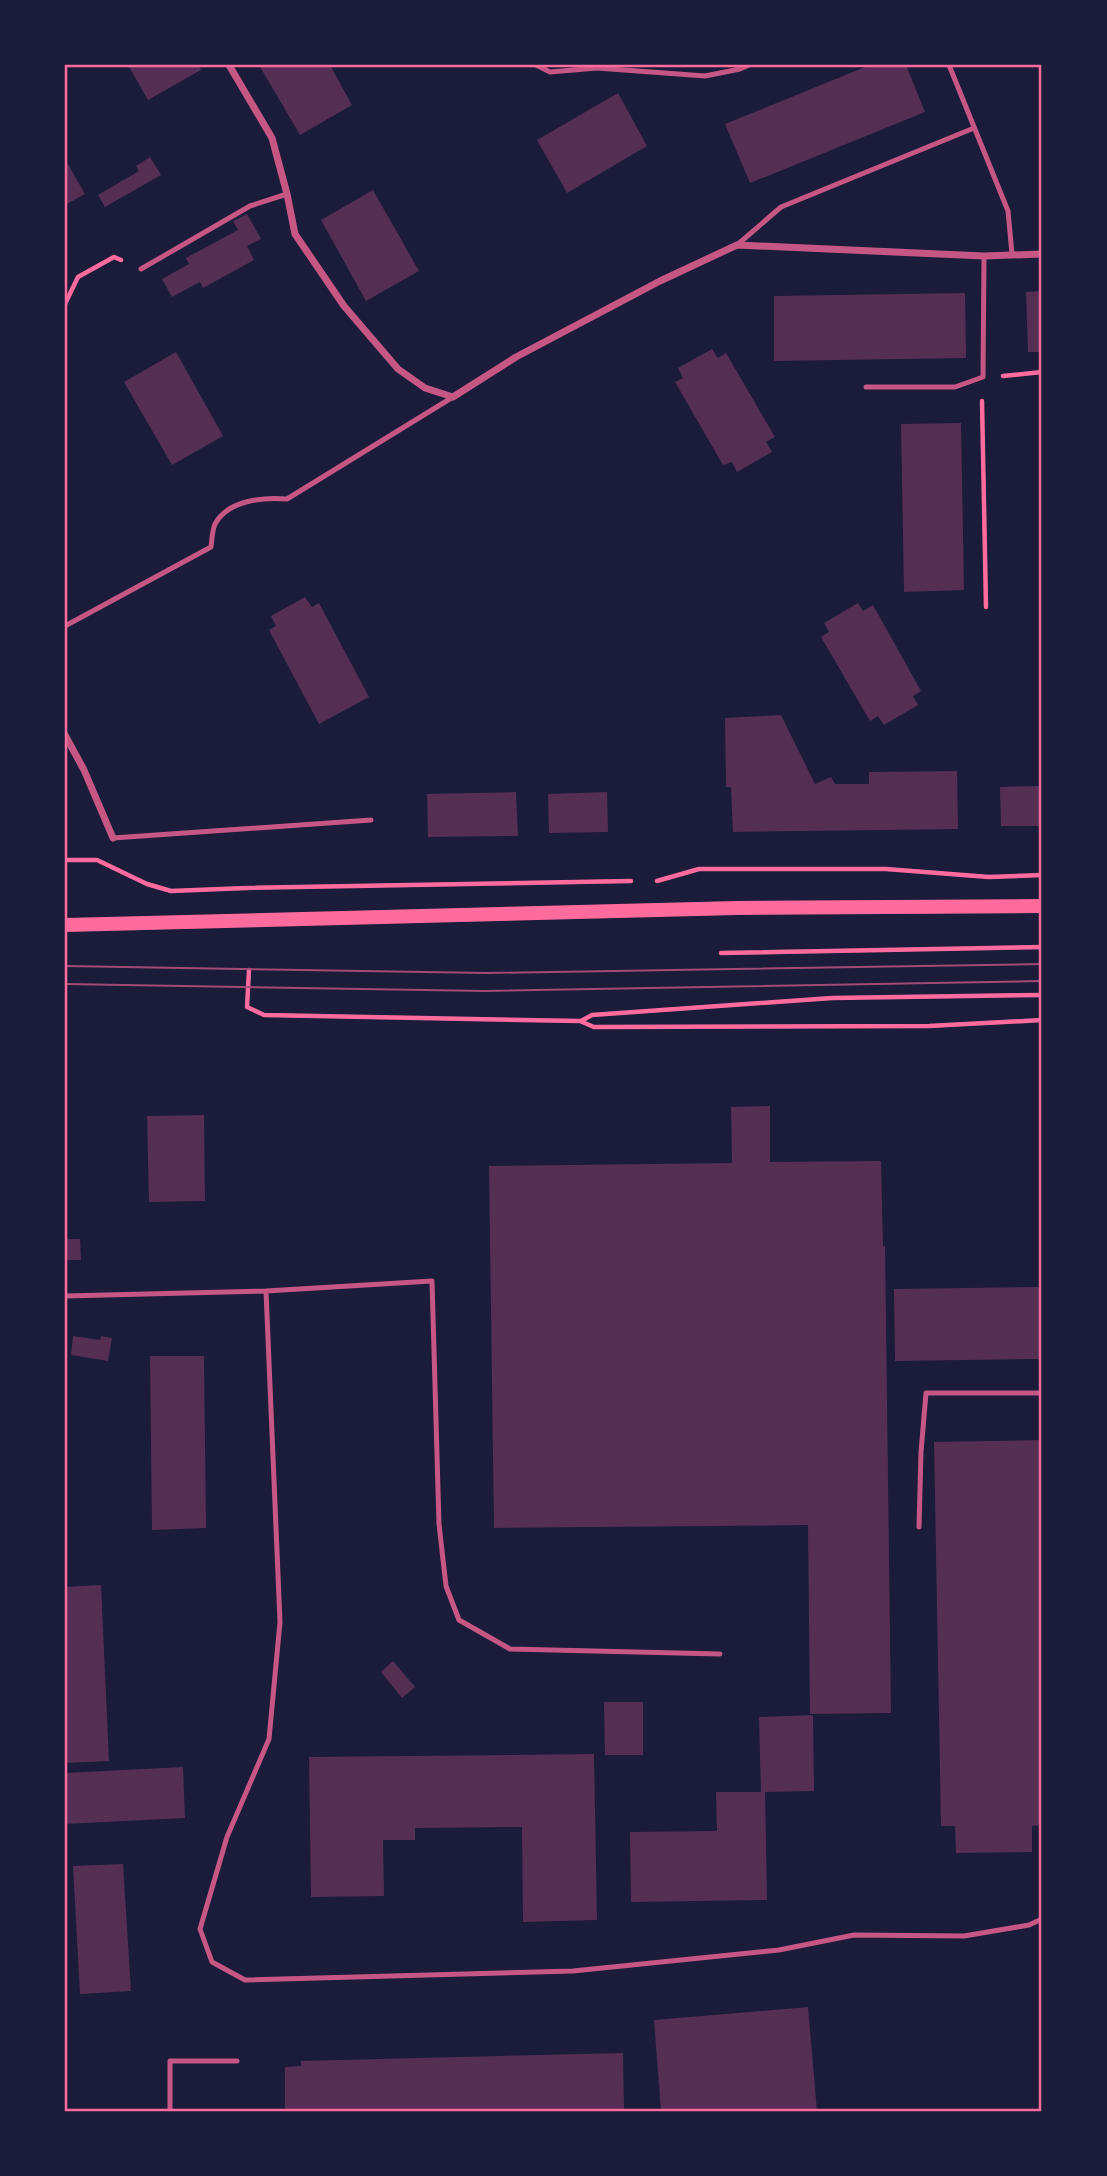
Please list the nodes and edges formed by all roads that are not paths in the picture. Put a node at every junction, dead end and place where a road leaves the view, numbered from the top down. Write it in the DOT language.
graph roads {
  1 [pos="229,65"];
  2 [pos="536,65"];
  3 [pos="749,65"];
  4 [pos="949,65"];
  5 [pos="974,128"];
  6 [pos="287,194"];
  7 [pos="737,245"];
  8 [pos="1012,254"];
  9 [pos="1042,254"];
  10 [pos="984,256"];
  11 [pos="141,269"];
  12 [pos="866,387"];
  13 [pos="453,397"];
  14 [pos="65,626"];
  15 [pos="65,735"];
  16 [pos="371,820"];
  17 [pos="113,838"];
  18 [pos="1042,906"];
  19 [pos="65,925"];
  20 [pos="266,1291"];
  21 [pos="65,1296"];
  22 [pos="1042,1393"];
  23 [pos="919,1527"];
  24 [pos="720,1654"];
  25 [pos="1042,1919"];
  26 [pos="237,2061"];
  27 [pos="170,2111"];
  1 -- 6 [label="street"];
  2 -- 3 [label="lane"];
  4 -- 5 [label="lane"];
  5 -- 7 [label="lane"];
  5 -- 8 [label="lane"];
  6 -- 11 [label="lane"];
  6 -- 13 [label="street"];
  7 -- 10 [label="street"];
  7 -- 13 [label="street"];
  8 -- 9 [label="street"];
  8 -- 10 [label="street"];
  10 -- 12 [label="lane"];
  13 -- 14 [label="lane"];
  15 -- 17 [label="street"];
  16 -- 17 [label="lane"];
  18 -- 19 [label="main road"];
  20 -- 21 [label="lane"];
  20 -- 24 [label="lane"];
  20 -- 25 [label="lane"];
  22 -- 23 [label="lane"];
  26 -- 27 [label="lane"];
}
